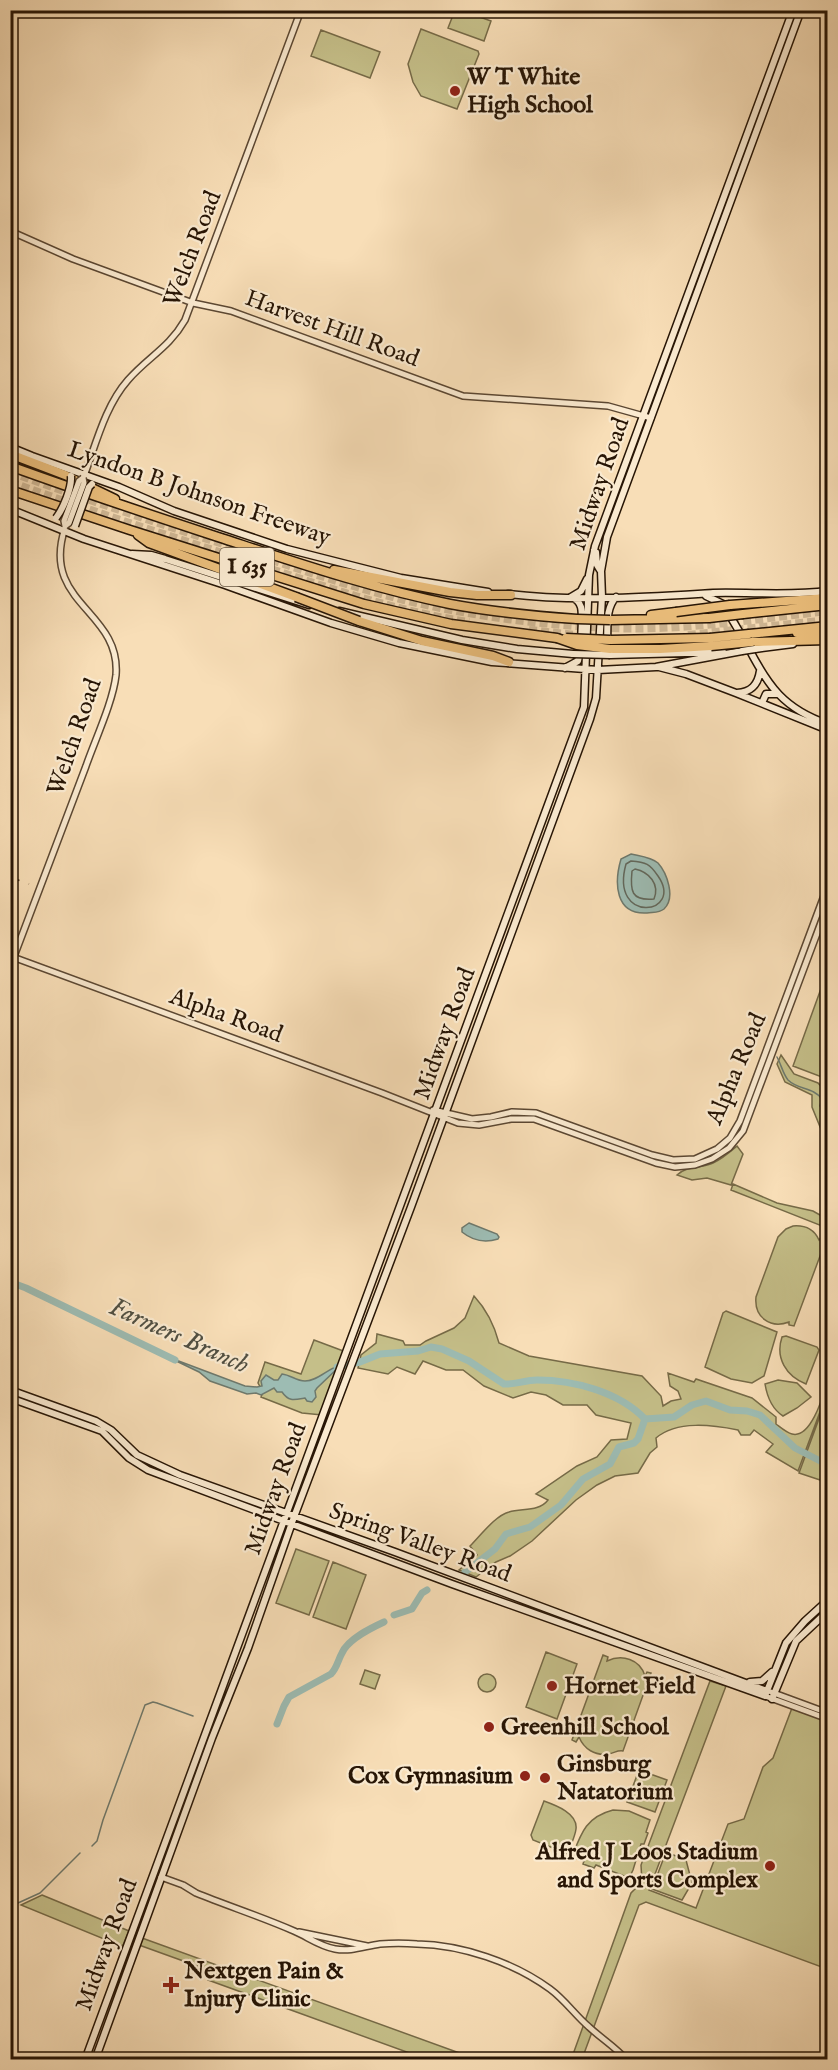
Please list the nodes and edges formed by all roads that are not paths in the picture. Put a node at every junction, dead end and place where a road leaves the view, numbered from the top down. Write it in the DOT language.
graph roads {
  1 [pos="301,10"];
  2 [pos="793,10"];
  3 [pos="801,10"];
  4 [pos="10,231"];
  5 [pos="193,303"];
  6 [pos="643,415"];
  7 [pos="651,418"];
  8 [pos="10,447"];
  9 [pos="10,454"];
  10 [pos="624,465"];
  11 [pos="10,466"];
  12 [pos="632,468"];
  13 [pos="67,469"];
  14 [pos="84,476"];
  15 [pos="109,483"];
  16 [pos="10,490"];
  17 [pos="610,503"];
  18 [pos="128,507"];
  19 [pos="618,507"];
  20 [pos="10,509"];
  21 [pos="35,520"];
  22 [pos="65,529"];
  23 [pos="130,530"];
  24 [pos="84,539"];
  25 [pos="594,550"];
  26 [pos="128,554"];
  27 [pos="323,571"];
  28 [pos="590,571"];
  29 [pos="601,571"];
  30 [pos="601,582"];
  31 [pos="828,591"];
  32 [pos="511,595"];
  33 [pos="699,595"];
  34 [pos="571,597"];
  35 [pos="588,597"];
  36 [pos="602,597"];
  37 [pos="616,597"];
  38 [pos="828,598"];
  39 [pos="828,605"];
  40 [pos="627,620"];
  41 [pos="828,626"];
  42 [pos="785,630"];
  43 [pos="828,633"];
  44 [pos="828,640"];
  45 [pos="749,645"];
  46 [pos="610,648"];
  47 [pos="509,662"];
  48 [pos="656,667"];
  49 [pos="564,669"];
  50 [pos="586,669"];
  51 [pos="619,669"];
  52 [pos="598,670"];
  53 [pos="760,671"];
  54 [pos="736,693"];
  55 [pos="777,694"];
  56 [pos="762,703"];
  57 [pos="811,721"];
  58 [pos="828,724"];
  59 [pos="828,730"];
  60 [pos="575,731"];
  61 [pos="584,735"];
  62 [pos="552,795"];
  63 [pos="561,798"];
  64 [pos="828,885"];
  65 [pos="828,904"];
  66 [pos="12,957"];
  67 [pos="10,967"];
  68 [pos="435,1112"];
  69 [pos="444,1115"];
  70 [pos="535,1116"];
  71 [pos="719,1151"];
  72 [pos="695,1159"];
  73 [pos="670,1167"];
  74 [pos="402,1204"];
  75 [pos="411,1207"];
  76 [pos="10,1390"];
  77 [pos="10,1398"];
  78 [pos="320,1422"];
  79 [pos="329,1425"];
  80 [pos="291,1499"];
  81 [pos="272,1509"];
  82 [pos="285,1513"];
  83 [pos="294,1517"];
  84 [pos="283,1521"];
  85 [pos="291,1524"];
  86 [pos="828,1600"];
  87 [pos="828,1611"];
  88 [pos="805,1621"];
  89 [pos="798,1639"];
  90 [pos="774,1669"];
  91 [pos="705,1671"];
  92 [pos="742,1682"];
  93 [pos="766,1694"];
  94 [pos="773,1696"];
  95 [pos="828,1713"];
  96 [pos="828,1719"];
  97 [pos="188,1781"];
  98 [pos="196,1784"];
  99 [pos="161,1877"];
  100 [pos="124,1952"];
  101 [pos="132,1955"];
  102 [pos="107,2000"];
  103 [pos="115,2002"];
  104 [pos="85,2060"];
  105 [pos="95,2060"];
  106 [pos="627,2060"];
  1 -- 5 [label="street, Welch Road"];
  2 -- 6 [label="main road, Midway Road"];
  3 -- 7 [label="main road, Midway Road"];
  4 -- 5 [label="street, Harvest Hill Road"];
  5 -- 6 [label="street, Harvest Hill Road"];
  5 -- 14 [label="street, Welch Road"];
  6 -- 7 [label="street, Harvest Hill Road"];
  6 -- 10 [label="main road, Midway Road"];
  7 -- 12 [label="main road, Midway Road"];
  8 -- 13 [label="main road, Lyndon B Johnson Freeway"];
  9 -- 18 [label="highway"];
  10 -- 12 [label="main road"];
  10 -- 17 [label="main road, Midway Road"];
  11 -- 18 [label="highway, Lyndon B Johnson Freeway / I 635"];
  12 -- 19 [label="main road, Midway Road"];
  13 -- 14 [label="main road, Lyndon B Johnson Freeway"];
  13 -- 21 [label="main road, bridge"];
  14 -- 15 [label="main road, Lyndon B Johnson Freeway"];
  14 -- 22 [label="street, Welch Road, bridge"];
  15 -- 24 [label="main road, bridge"];
  15 -- 32 [label="main road, Lyndon B Johnson Freeway"];
  16 -- 23 [label="highway, I 635"];
  17 -- 19 [label="main road"];
  17 -- 25 [label="main road, Midway Road"];
  18 -- 27 [label="highway, Lyndon B Johnson Freeway / I 635"];
  19 -- 29 [label="main road, Midway Road"];
  20 -- 21 [label="main road"];
  21 -- 22 [label="main road"];
  22 -- 24 [label="main road"];
  22 -- 66 [label="street, Welch Road"];
  23 -- 46 [label="highway, I 635, bridge"];
  23 -- 47 [label="highway, bridge"];
  24 -- 26 [label="main road"];
  25 -- 28 [label="main road, Midway Road"];
  25 -- 29 [label="main road"];
  26 -- 46 [label="main road, bridge"];
  26 -- 47 [label="main road"];
  27 -- 32 [label="highway"];
  27 -- 40 [label="highway, Lyndon B Johnson Freeway / I 635, bridge"];
  28 -- 34 [label="main road"];
  28 -- 35 [label="main road, Midway Road"];
  29 -- 30 [label="main road, Midway Road"];
  30 -- 36 [label="main road, Midway Road"];
  30 -- 37 [label="main road"];
  31 -- 33 [label="main road, Lyndon B Johnson Freeway"];
  32 -- 34 [label="main road, Lyndon B Johnson Freeway"];
  33 -- 37 [label="main road, Lyndon B Johnson Freeway"];
  33 -- 45 [label="main road, Lyndon B Johnson Freeway"];
  34 -- 35 [label="main road, Lyndon B Johnson Freeway"];
  34 -- 49 [label="main road"];
  35 -- 36 [label="main road, Lyndon B Johnson Freeway"];
  35 -- 50 [label="main road, Midway Road"];
  36 -- 37 [label="main road, Lyndon B Johnson Freeway"];
  36 -- 52 [label="main road, Midway Road"];
  37 -- 51 [label="main road"];
  38 -- 40 [label="highway, bridge"];
  39 -- 40 [label="highway, Lyndon B Johnson Freeway / I 635, bridge"];
  41 -- 42 [label="highway, I 635"];
  42 -- 43 [label="highway"];
  42 -- 45 [label="highway, I 635"];
  44 -- 45 [label="highway"];
  45 -- 46 [label="highway, I 635, bridge"];
  45 -- 46 [label="main road"];
  45 -- 48 [label="main road"];
  45 -- 53 [label="main road, Lyndon B Johnson Freeway"];
  47 -- 49 [label="main road"];
  48 -- 51 [label="main road"];
  48 -- 54 [label="main road"];
  49 -- 50 [label="main road"];
  50 -- 52 [label="main road"];
  50 -- 60 [label="main road, Midway Road"];
  51 -- 52 [label="main road"];
  52 -- 61 [label="main road, Midway Road"];
  53 -- 54 [label="main road"];
  53 -- 55 [label="main road, Lyndon B Johnson Freeway"];
  54 -- 56 [label="main road"];
  55 -- 56 [label="main road"];
  55 -- 57 [label="main road, Lyndon B Johnson Freeway"];
  56 -- 57 [label="main road"];
  57 -- 58 [label="main road"];
  57 -- 59 [label="main road"];
  60 -- 61 [label="main road"];
  60 -- 62 [label="main road, Midway Road"];
  61 -- 63 [label="main road, Midway Road"];
  62 -- 63 [label="main road"];
  62 -- 68 [label="main road, Midway Road"];
  63 -- 69 [label="main road, Midway Road"];
  64 -- 71 [label="street, Alpha Road"];
  65 -- 71 [label="street, Alpha Road"];
  66 -- 67 [label="street, Welch Road"];
  66 -- 68 [label="street, Alpha Road"];
  68 -- 69 [label="street, Alpha Road"];
  68 -- 74 [label="main road, Midway Road"];
  69 -- 70 [label="street, Alpha Road"];
  69 -- 75 [label="main road, Midway Road"];
  70 -- 72 [label="street, Alpha Road"];
  70 -- 73 [label="street, Alpha Road"];
  71 -- 72 [label="street, Alpha Road"];
  71 -- 73 [label="street, Alpha Road"];
  72 -- 73 [label="street"];
  74 -- 75 [label="main road"];
  74 -- 78 [label="main road, Midway Road"];
  75 -- 79 [label="main road, Midway Road"];
  76 -- 81 [label="main road, Spring Valley Road"];
  77 -- 84 [label="main road, Spring Valley Road"];
  78 -- 79 [label="main road"];
  78 -- 80 [label="main road, Midway Road"];
  79 -- 83 [label="main road, Midway Road"];
  80 -- 81 [label="main road"];
  80 -- 82 [label="main road, Midway Road"];
  81 -- 82 [label="main road, Spring Valley Road"];
  82 -- 83 [label="main road, Spring Valley Road"];
  82 -- 84 [label="main road, Midway Road"];
  83 -- 85 [label="main road, Midway Road"];
  83 -- 91 [label="main road, Spring Valley Road"];
  84 -- 85 [label="main road, Spring Valley Road"];
  84 -- 97 [label="main road, Midway Road"];
  85 -- 91 [label="main road, Spring Valley Road"];
  85 -- 98 [label="main road, Midway Road"];
  86 -- 88 [label="main road"];
  87 -- 89 [label="main road"];
  88 -- 89 [label="main road"];
  88 -- 90 [label="main road"];
  89 -- 94 [label="main road"];
  90 -- 92 [label="main road"];
  90 -- 93 [label="main road"];
  91 -- 92 [label="main road, Spring Valley Road"];
  91 -- 93 [label="main road, Spring Valley Road"];
  92 -- 93 [label="main road, Spring Valley Road"];
  93 -- 94 [label="street, Spring Valley Road"];
  94 -- 95 [label="street, Spring Valley Road"];
  94 -- 96 [label="street, Spring Valley Road"];
  97 -- 98 [label="main road"];
  97 -- 100 [label="main road, Midway Road"];
  98 -- 99 [label="main road, Midway Road"];
  99 -- 101 [label="main road, Midway Road"];
  99 -- 106 [label="street"];
  100 -- 101 [label="main road"];
  100 -- 102 [label="main road, Midway Road"];
  101 -- 103 [label="main road, Midway Road"];
  102 -- 103 [label="main road"];
  102 -- 104 [label="main road, Midway Road"];
  103 -- 105 [label="main road, Midway Road"];
}
